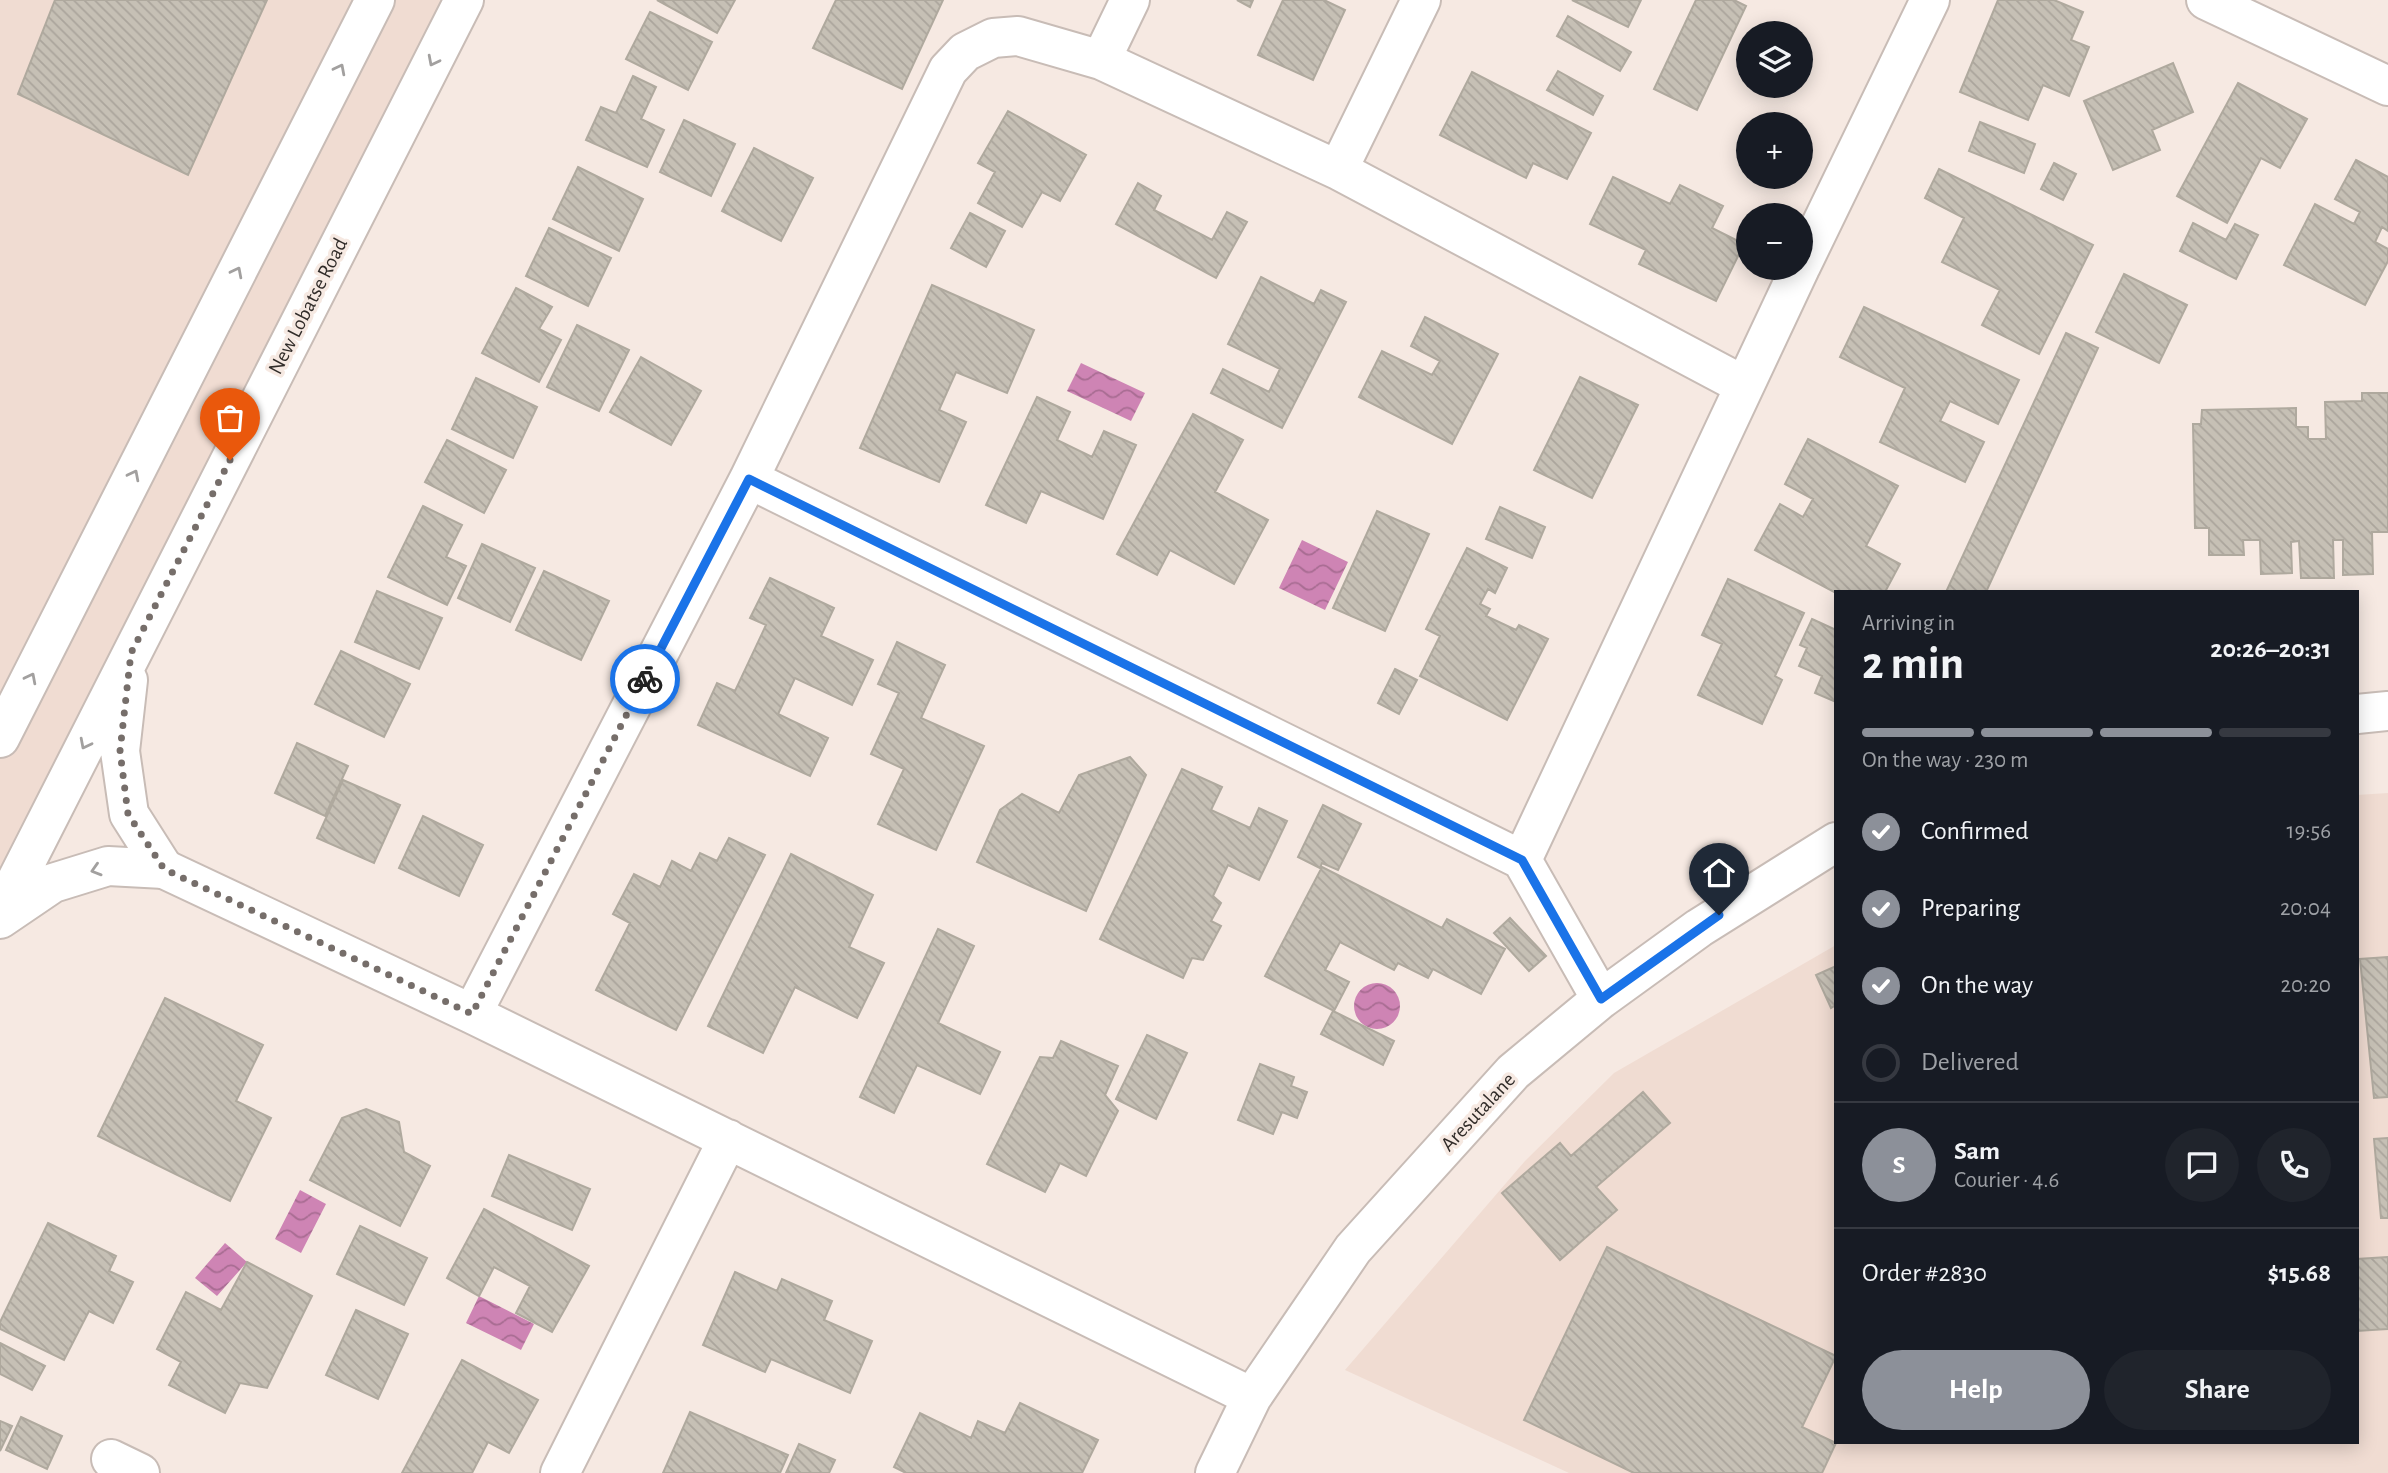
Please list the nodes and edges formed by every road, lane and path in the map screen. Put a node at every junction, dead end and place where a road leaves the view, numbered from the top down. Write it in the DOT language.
graph roads {
  1 [pos="375,0"];
  2 [pos="464,0"];
  3 [pos="1130,0"];
  4 [pos="1421,0"];
  5 [pos="1930,0"];
  6 [pos="2206,0"];
  7 [pos="1101,60"];
  8 [pos="2388,86"];
  9 [pos="1338,170"];
  10 [pos="1813,240"];
  11 [pos="1794,280"];
  12 [pos="1743,385"];
  13 [pos="749,479"];
  14 [pos="131,653"];
  15 [pos="2388,711"];
  16 [pos="2359,714"];
  17 [pos="0,738"];
  18 [pos="1834,843"];
  19 [pos="1522,860"];
  20 [pos="164,869"];
  21 [pos="0,913"];
  22 [pos="0,919"];
  23 [pos="1601,999"];
  24 [pos="472,1014"];
  25 [pos="728,1139"];
  26 [pos="1252,1397"];
  27 [pos="560,1473"];
  28 [pos="1215,1473"];
  17 -- 1 [label="street, one-way"];
  2 -- 14 [label="street, New Lobatse Road, one-way"];
  3 -- 7 [label="street"];
  4 -- 9 [label="street"];
  5 -- 10 [label="street"];
  6 -- 8 [label="street"];
  7 -- 9 [label="street"];
  7 -- 13 [label="street"];
  9 -- 12 [label="street"];
  11 -- 12 [label="street"];
  12 -- 19 [label="street"];
  13 -- 19 [label="street"];
  13 -- 24 [label="street"];
  14 -- 20 [label="street"];
  14 -- 21 [label="street, New Lobatse Road, one-way"];
  15 -- 16 [label="street"];
  18 -- 23 [label="street, Aresutalane"];
  19 -- 23 [label="street"];
  20 -- 22 [label="street, one-way"];
  20 -- 24 [label="street"];
  23 -- 26 [label="street, Aresutalane"];
  24 -- 25 [label="street"];
  25 -- 26 [label="street"];
  25 -- 27 [label="street"];
  26 -- 28 [label="street, Aresutalane"];
}
